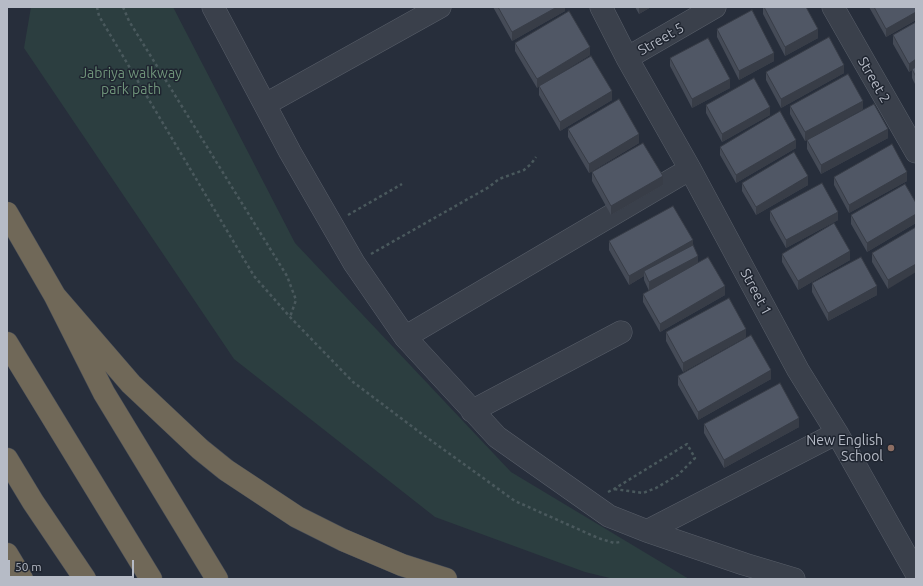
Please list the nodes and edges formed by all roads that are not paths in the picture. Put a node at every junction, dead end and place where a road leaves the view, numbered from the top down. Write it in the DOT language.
graph roads {
  1 [pos="213,7"];
  2 [pos="440,7"];
  3 [pos="601,7"];
  4 [pos="715,7"];
  5 [pos="833,7"];
  6 [pos="627,58"];
  7 [pos="266,104"];
  8 [pos="916,152"];
  9 [pos="690,169"];
  10 [pos="7,213"];
  11 [pos="55,296"];
  12 [pos="621,332"];
  13 [pos="405,336"];
  14 [pos="7,343"];
  15 [pos="472,411"];
  16 [pos="836,433"];
  17 [pos="7,459"];
  18 [pos="648,531"];
  19 [pos="124,537"];
  20 [pos="7,554"];
  21 [pos="916,573"];
  22 [pos="22,579"];
  23 [pos="85,579"];
  24 [pos="151,579"];
  25 [pos="163,579"];
  26 [pos="217,579"];
  27 [pos="446,579"];
  28 [pos="794,579"];
  1 -- 7 [label="street"];
  2 -- 7 [label="street"];
  3 -- 6 [label="street, Street 1"];
  4 -- 6 [label="street, Street 5"];
  5 -- 8 [label="street, Street 2"];
  6 -- 9 [label="street, Street 1"];
  7 -- 13 [label="street"];
  9 -- 13 [label="street"];
  9 -- 16 [label="street, Street 1"];
  10 -- 11 [label="highway"];
  11 -- 26 [label="highway"];
  11 -- 27 [label="highway"];
  12 -- 15 [label="street"];
  13 -- 15 [label="street"];
  14 -- 19 [label="highway"];
  15 -- 18 [label="street"];
  16 -- 18 [label="street"];
  16 -- 21 [label="street, Street 1"];
  17 -- 23 [label="highway"];
  18 -- 28 [label="street"];
  19 -- 24 [label="highway"];
  19 -- 25 [label="highway"];
  20 -- 22 [label="highway"];
}
